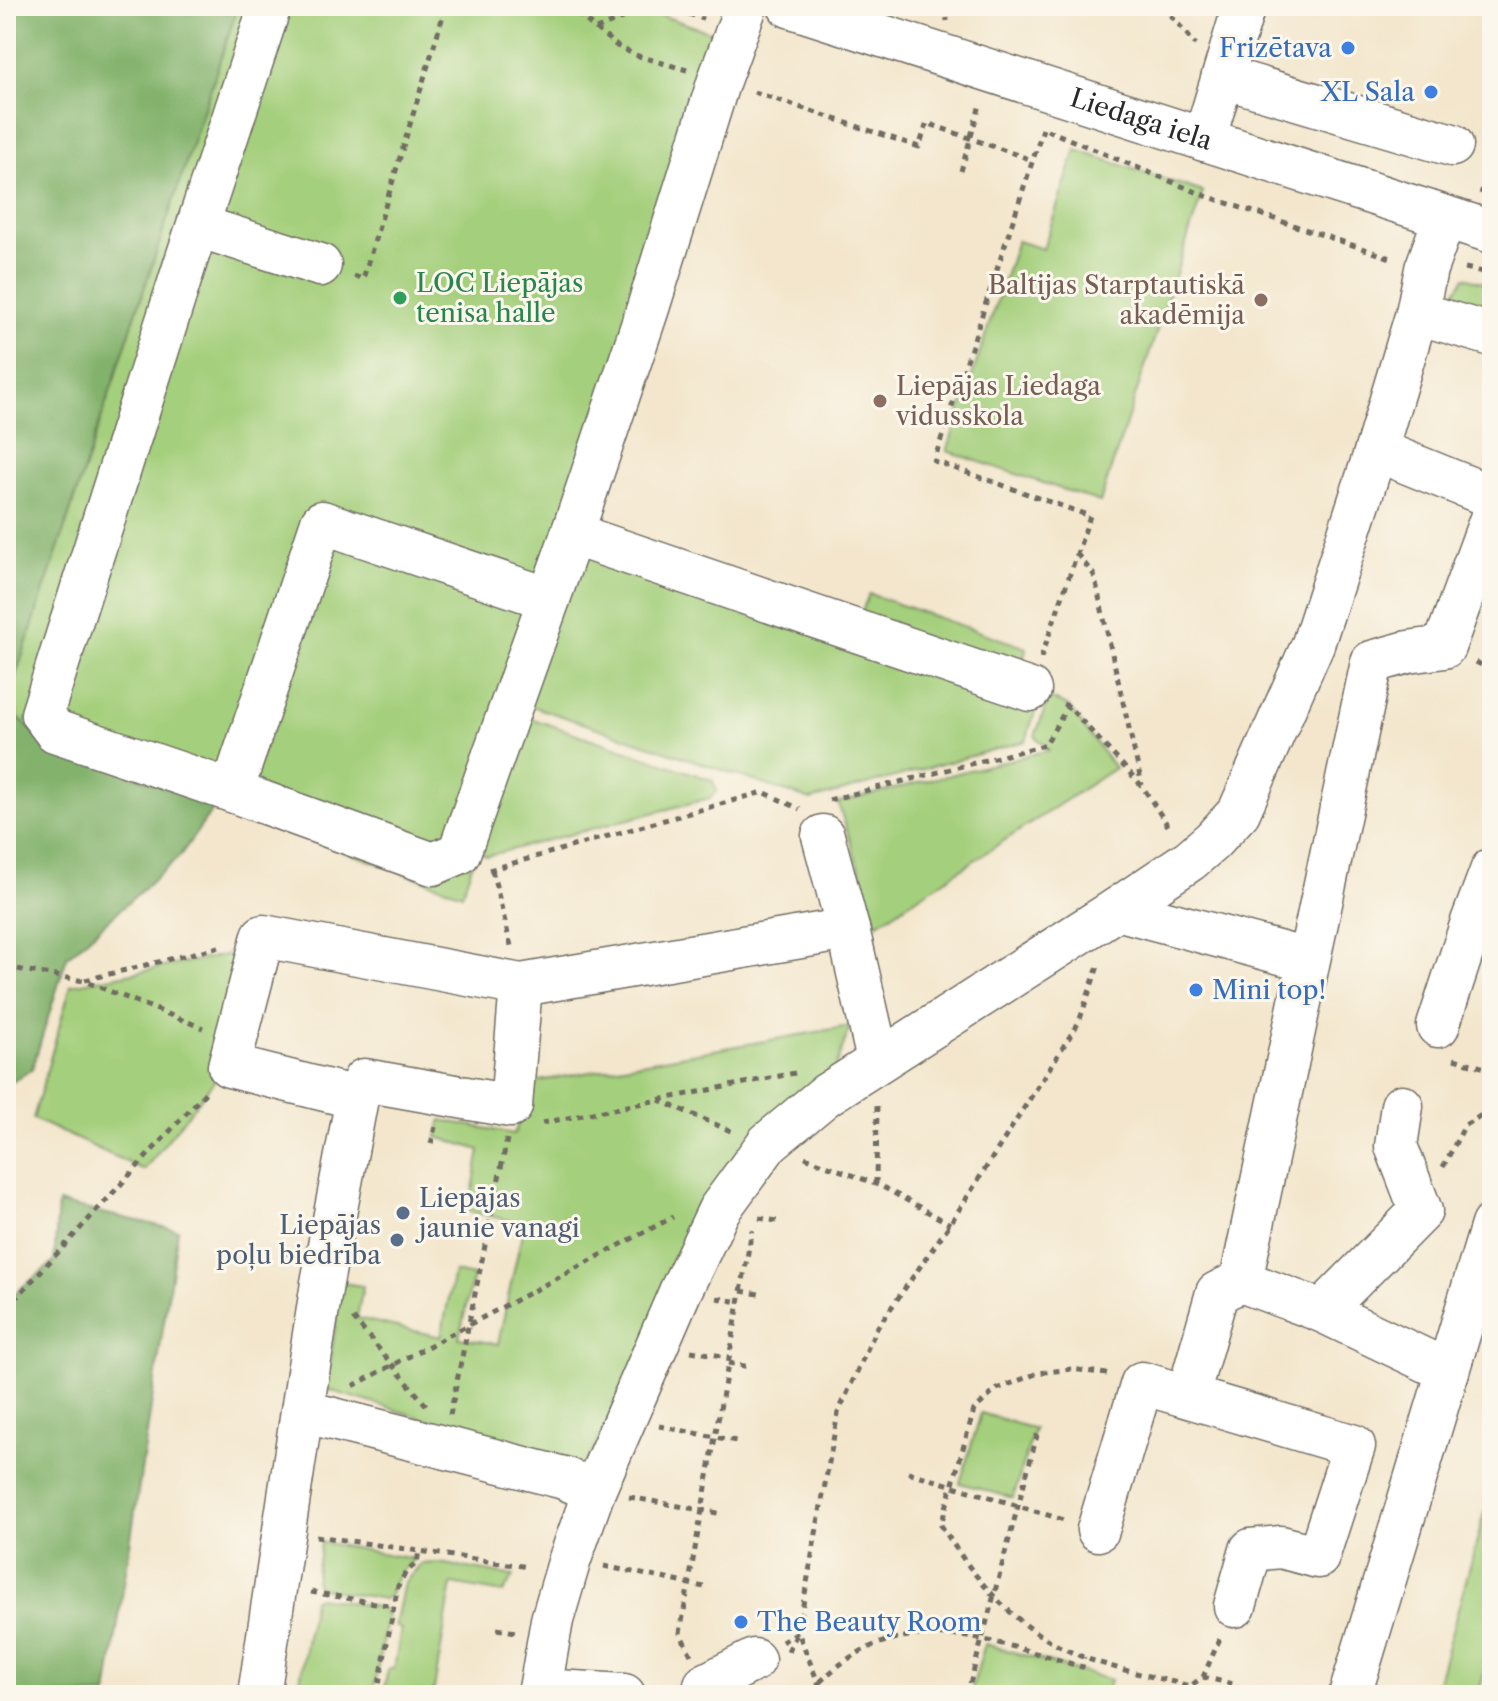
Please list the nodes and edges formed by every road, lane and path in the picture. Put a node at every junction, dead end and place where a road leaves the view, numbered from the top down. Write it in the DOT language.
graph roads {
  1 [pos="270,6"];
  2 [pos="446,6"];
  3 [pos="651,6"];
  4 [pos="746,6"];
  5 [pos="789,6"];
  6 [pos="1244,6"];
  7 [pos="596,29"];
  8 [pos="1223,77"];
  9 [pos="965,100"];
  10 [pos="980,105"];
  11 [pos="993,110"];
  12 [pos="1031,124"];
  13 [pos="1043,129"];
  14 [pos="970,138"];
  15 [pos="1204,140"];
  16 [pos="1452,145"];
  17 [pos="919,147"];
  18 [pos="1492,159"];
  19 [pos="1032,160"];
  20 [pos="961,171"];
  21 [pos="1472,216"];
  22 [pos="198,226"];
  23 [pos="320,265"];
  24 [pos="1426,269"];
  25 [pos="1492,274"];
  26 [pos="1417,313"];
  27 [pos="1492,335"];
  28 [pos="1376,450"];
  29 [pos="1492,497"];
  30 [pos="1492,516"];
  31 [pos="572,534"];
  32 [pos="1077,554"];
  33 [pos="549,599"];
  34 [pos="1313,644"];
  35 [pos="1372,662"];
  36 [pos="1030,690"];
  37 [pos="1068,706"];
  38 [pos="1142,786"];
  39 [pos="232,791"];
  40 [pos="820,814"];
  41 [pos="1190,860"];
  42 [pos="433,864"];
  43 [pos="1492,869"];
  44 [pos="492,870"];
  45 [pos="1117,909"];
  46 [pos="848,929"];
  47 [pos="263,936"];
  48 [pos="1307,960"];
  49 [pos="6,967"];
  50 [pos="84,981"];
  51 [pos="521,985"];
  52 [pos="1438,1026"];
  53 [pos="232,1054"];
  54 [pos="878,1060"];
  55 [pos="795,1073"];
  56 [pos="357,1098"];
  57 [pos="1402,1106"];
  58 [pos="1492,1109"];
  59 [pos="525,1115"];
  60 [pos="876,1184"];
  61 [pos="685,1211"];
  62 [pos="1421,1211"];
  63 [pos="755,1217"];
  64 [pos="1492,1225"];
  65 [pos="1241,1281"];
  66 [pos="322,1283"];
  67 [pos="741,1291"];
  68 [pos="764,1295"];
  69 [pos="6,1309"];
  70 [pos="1322,1311"];
  71 [pos="469,1326"];
  72 [pos="728,1363"];
  73 [pos="395,1366"];
  74 [pos="750,1367"];
  75 [pos="1448,1371"];
  76 [pos="1142,1383"];
  77 [pos="1188,1395"];
  78 [pos="302,1411"];
  79 [pos="625,1419"];
  80 [pos="1039,1428"];
  81 [pos="715,1436"];
  82 [pos="445,1439"];
  83 [pos="736,1441"];
  84 [pos="908,1472"];
  85 [pos="952,1486"];
  86 [pos="594,1491"];
  87 [pos="1017,1506"];
  88 [pos="702,1509"];
  89 [pos="723,1514"];
  90 [pos="1098,1530"];
  91 [pos="284,1531"];
  92 [pos="419,1551"];
  93 [pos="570,1559"];
  94 [pos="529,1567"];
  95 [pos="689,1584"];
  96 [pos="709,1588"];
  97 [pos="309,1592"];
  98 [pos="992,1597"];
  99 [pos="393,1606"];
  100 [pos="1235,1606"];
  101 [pos="798,1632"];
  102 [pos="981,1638"];
  103 [pos="1084,1657"];
  104 [pos="769,1658"];
  105 [pos="1203,1677"];
  106 [pos="820,1682"];
  107 [pos="1190,1686"];
  108 [pos="539,1692"];
  109 [pos="700,1692"];
  110 [pos="277,1693"];
  111 [pos="316,1695"];
  112 [pos="377,1695"];
  113 [pos="624,1695"];
  114 [pos="823,1695"];
  115 [pos="967,1695"];
  116 [pos="1189,1695"];
  117 [pos="1240,1695"];
  118 [pos="1350,1695"];
  1 -- 22 [label="street"];
  2 -- 23 [label="path"];
  3 -- 7 [label="path"];
  4 -- 31 [label="street"];
  5 -- 15 [label="street, Liedaga iela"];
  6 -- 8 [label="street"];
  8 -- 15 [label="street"];
  8 -- 16 [label="street"];
  9 -- 10 [label="path"];
  10 -- 11 [label="path"];
  10 -- 14 [label="path"];
  12 -- 13 [label="path"];
  13 -- 19 [label="path"];
  13 -- 24 [label="path"];
  14 -- 17 [label="path"];
  14 -- 19 [label="path"];
  14 -- 20 [label="path"];
  15 -- 21 [label="street, Liedaga iela"];
  18 -- 21 [label="path"];
  19 -- 32 [label="path"];
  21 -- 24 [label="street"];
  22 -- 23 [label="street"];
  22 -- 39 [label="street"];
  24 -- 25 [label="path"];
  24 -- 26 [label="street"];
  26 -- 27 [label="street"];
  26 -- 28 [label="street"];
  28 -- 29 [label="street"];
  28 -- 34 [label="street"];
  30 -- 35 [label="street"];
  31 -- 33 [label="street"];
  31 -- 36 [label="street"];
  32 -- 36 [label="path"];
  32 -- 38 [label="path"];
  33 -- 39 [label="street"];
  33 -- 42 [label="street"];
  34 -- 35 [label="street"];
  34 -- 41 [label="street"];
  35 -- 48 [label="street"];
  36 -- 37 [label="path"];
  37 -- 38 [label="path"];
  37 -- 40 [label="path"];
  38 -- 41 [label="path"];
  39 -- 42 [label="street"];
  40 -- 44 [label="path"];
  40 -- 46 [label="street"];
  41 -- 45 [label="street"];
  42 -- 44 [label="path"];
  43 -- 52 [label="street"];
  44 -- 51 [label="path"];
  45 -- 48 [label="street"];
  45 -- 54 [label="street"];
  45 -- 101 [label="path"];
  46 -- 51 [label="street"];
  46 -- 54 [label="street"];
  47 -- 50 [label="path"];
  47 -- 51 [label="street"];
  47 -- 53 [label="street"];
  48 -- 65 [label="street"];
  49 -- 50 [label="path"];
  50 -- 53 [label="path"];
  51 -- 59 [label="street"];
  53 -- 56 [label="street"];
  53 -- 69 [label="path"];
  54 -- 60 [label="path"];
  54 -- 79 [label="street"];
  55 -- 59 [label="path"];
  56 -- 59 [label="street"];
  56 -- 66 [label="street"];
  57 -- 62 [label="street"];
  58 -- 62 [label="path"];
  59 -- 71 [label="path"];
  61 -- 71 [label="path"];
  62 -- 70 [label="street"];
  63 -- 67 [label="path"];
  64 -- 75 [label="street"];
  65 -- 70 [label="street"];
  65 -- 77 [label="street"];
  66 -- 73 [label="path"];
  66 -- 78 [label="street"];
  67 -- 68 [label="path"];
  67 -- 72 [label="path"];
  70 -- 75 [label="street"];
  71 -- 73 [label="path"];
  71 -- 82 [label="path"];
  72 -- 74 [label="path"];
  72 -- 81 [label="path"];
  73 -- 78 [label="path"];
  73 -- 82 [label="path"];
  75 -- 118 [label="street"];
  76 -- 77 [label="street"];
  76 -- 85 [label="path"];
  76 -- 90 [label="street"];
  77 -- 100 [label="street"];
  78 -- 82 [label="street"];
  78 -- 91 [label="street"];
  79 -- 81 [label="path"];
  79 -- 86 [label="street"];
  80 -- 87 [label="path"];
  81 -- 83 [label="path"];
  81 -- 88 [label="path"];
  82 -- 86 [label="street"];
  84 -- 85 [label="path"];
  85 -- 87 [label="path"];
  85 -- 98 [label="path"];
  86 -- 88 [label="path"];
  86 -- 93 [label="street"];
  87 -- 90 [label="path"];
  87 -- 98 [label="path"];
  88 -- 89 [label="path"];
  88 -- 95 [label="path"];
  91 -- 92 [label="path"];
  91 -- 110 [label="street"];
  92 -- 94 [label="path"];
  92 -- 99 [label="path"];
  93 -- 95 [label="path"];
  93 -- 108 [label="street"];
  95 -- 96 [label="path"];
  95 -- 109 [label="path"];
  97 -- 99 [label="path"];
  98 -- 102 [label="path"];
  98 -- 103 [label="path"];
  99 -- 112 [label="path"];
  100 -- 105 [label="path"];
  101 -- 104 [label="path"];
  101 -- 104 [label="path"];
  101 -- 106 [label="path"];
  102 -- 103 [label="path"];
  102 -- 106 [label="path"];
  102 -- 115 [label="path"];
  103 -- 107 [label="path"];
  104 -- 109 [label="street"];
  105 -- 107 [label="path"];
  105 -- 117 [label="path"];
  106 -- 114 [label="path"];
  107 -- 116 [label="path"];
  108 -- 113 [label="street"];
  110 -- 111 [label="path"];
}
